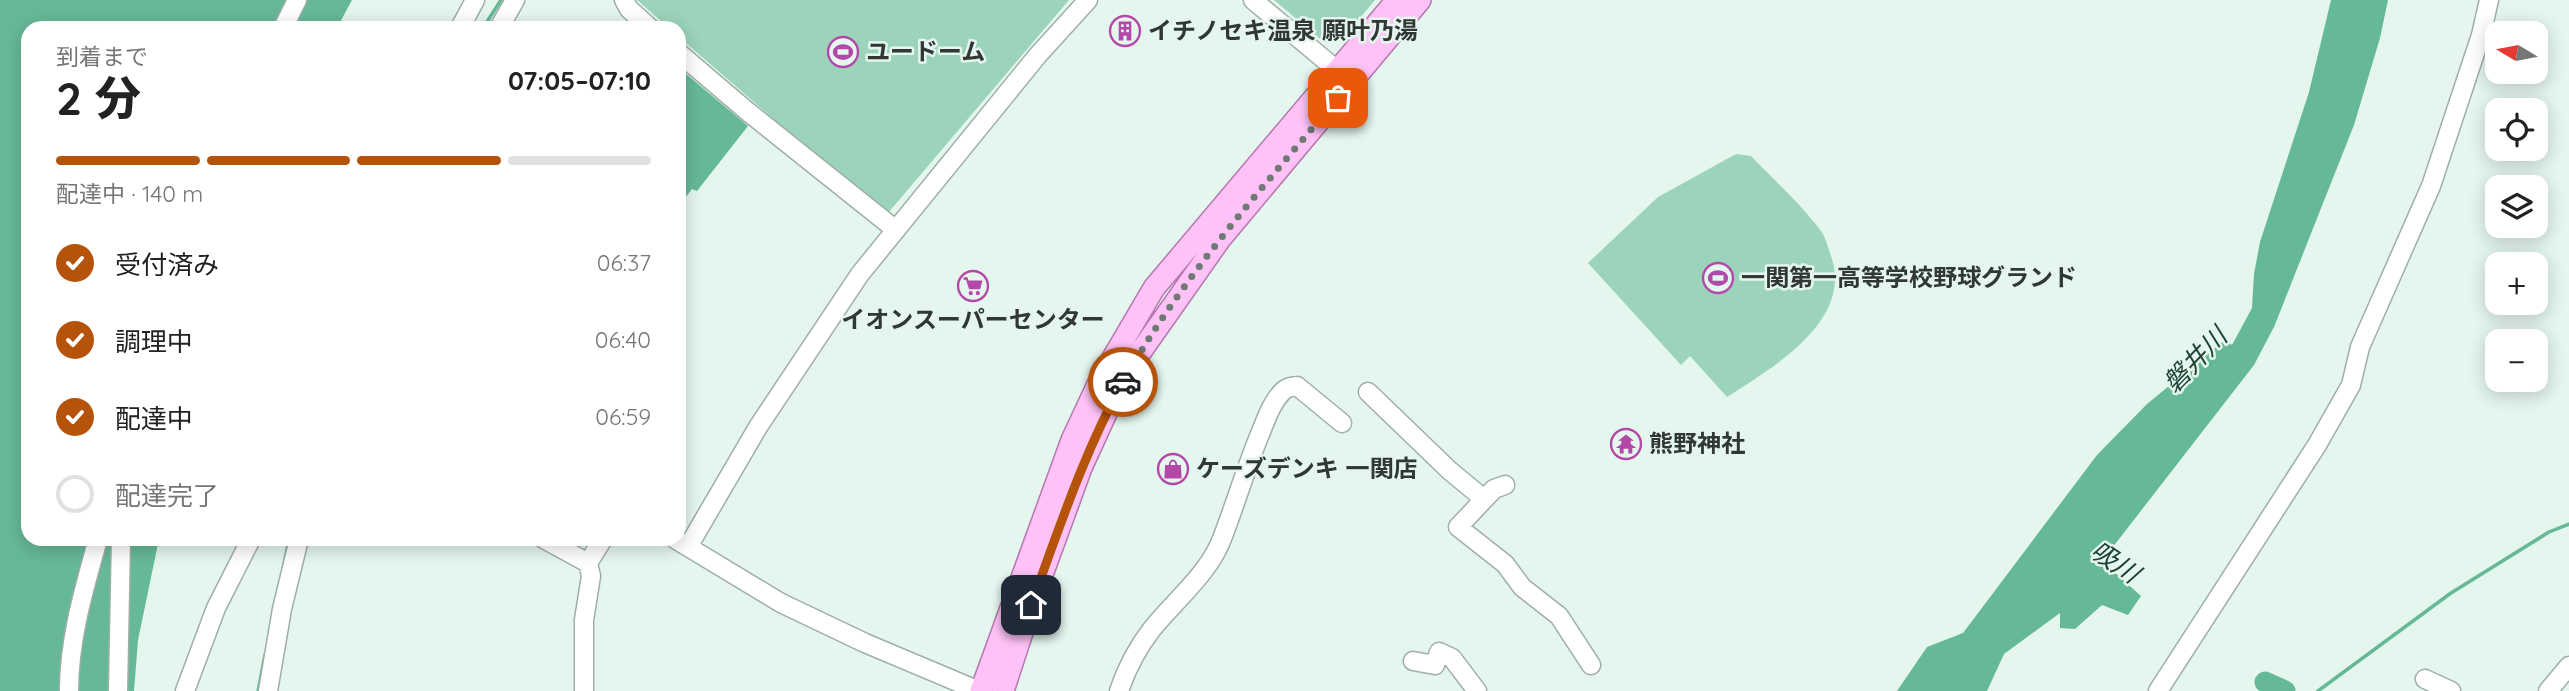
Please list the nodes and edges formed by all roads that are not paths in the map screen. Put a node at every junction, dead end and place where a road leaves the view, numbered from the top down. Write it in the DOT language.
graph roads {
  1 [pos="297,0"];
  2 [pos="475,0"];
  3 [pos="515,0"];
  4 [pos="624,0"];
  5 [pos="1088,0"];
  6 [pos="1253,0"];
  7 [pos="1397,0"];
  8 [pos="1420,0"];
  9 [pos="2489,0"];
  10 [pos="286,21"];
  11 [pos="464,21"];
  12 [pos="503,21"];
  13 [pos="642,21"];
  14 [pos="686,59"];
  15 [pos="1338,71"];
  16 [pos="896,230"];
  17 [pos="1368,393"];
  18 [pos="1342,423"];
  19 [pos="1505,485"];
  20 [pos="1483,499"];
  21 [pos="686,537"];
  22 [pos="686,545"];
  23 [pos="96,546"];
  24 [pos="121,546"];
  25 [pos="247,546"];
  26 [pos="297,546"];
  27 [pos="557,546"];
  28 [pos="599,546"];
  29 [pos="588,563"];
  30 [pos="1413,661"];
  31 [pos="1591,665"];
  32 [pos="2569,666"];
  33 [pos="2425,680"];
  34 [pos="69,691"];
  35 [pos="118,691"];
  36 [pos="185,691"];
  37 [pos="268,691"];
  38 [pos="584,691"];
  39 [pos="980,691"];
  40 [pos="1003,691"];
  41 [pos="1119,691"];
  42 [pos="1477,691"];
  43 [pos="2158,691"];
  44 [pos="2451,691"];
  45 [pos="2548,691"];
  1 -- 10 [label="street"];
  2 -- 11 [label="street"];
  3 -- 12 [label="street"];
  4 -- 13 [label="street"];
  5 -- 16 [label="street"];
  6 -- 15 [label="street"];
  7 -- 15 [label="main road"];
  8 -- 40 [label="main road"];
  9 -- 43 [label="street"];
  14 -- 16 [label="street"];
  15 -- 39 [label="main road"];
  16 -- 21 [label="street"];
  17 -- 20 [label="street"];
  18 -- 41 [label="street"];
  19 -- 20 [label="street"];
  20 -- 31 [label="street"];
  22 -- 39 [label="street"];
  23 -- 34 [label="street"];
  24 -- 35 [label="street"];
  25 -- 36 [label="street"];
  26 -- 37 [label="street"];
  27 -- 29 [label="street"];
  28 -- 29 [label="street"];
  29 -- 38 [label="street"];
  30 -- 42 [label="street"];
  32 -- 45 [label="street"];
  33 -- 44 [label="street"];
}
